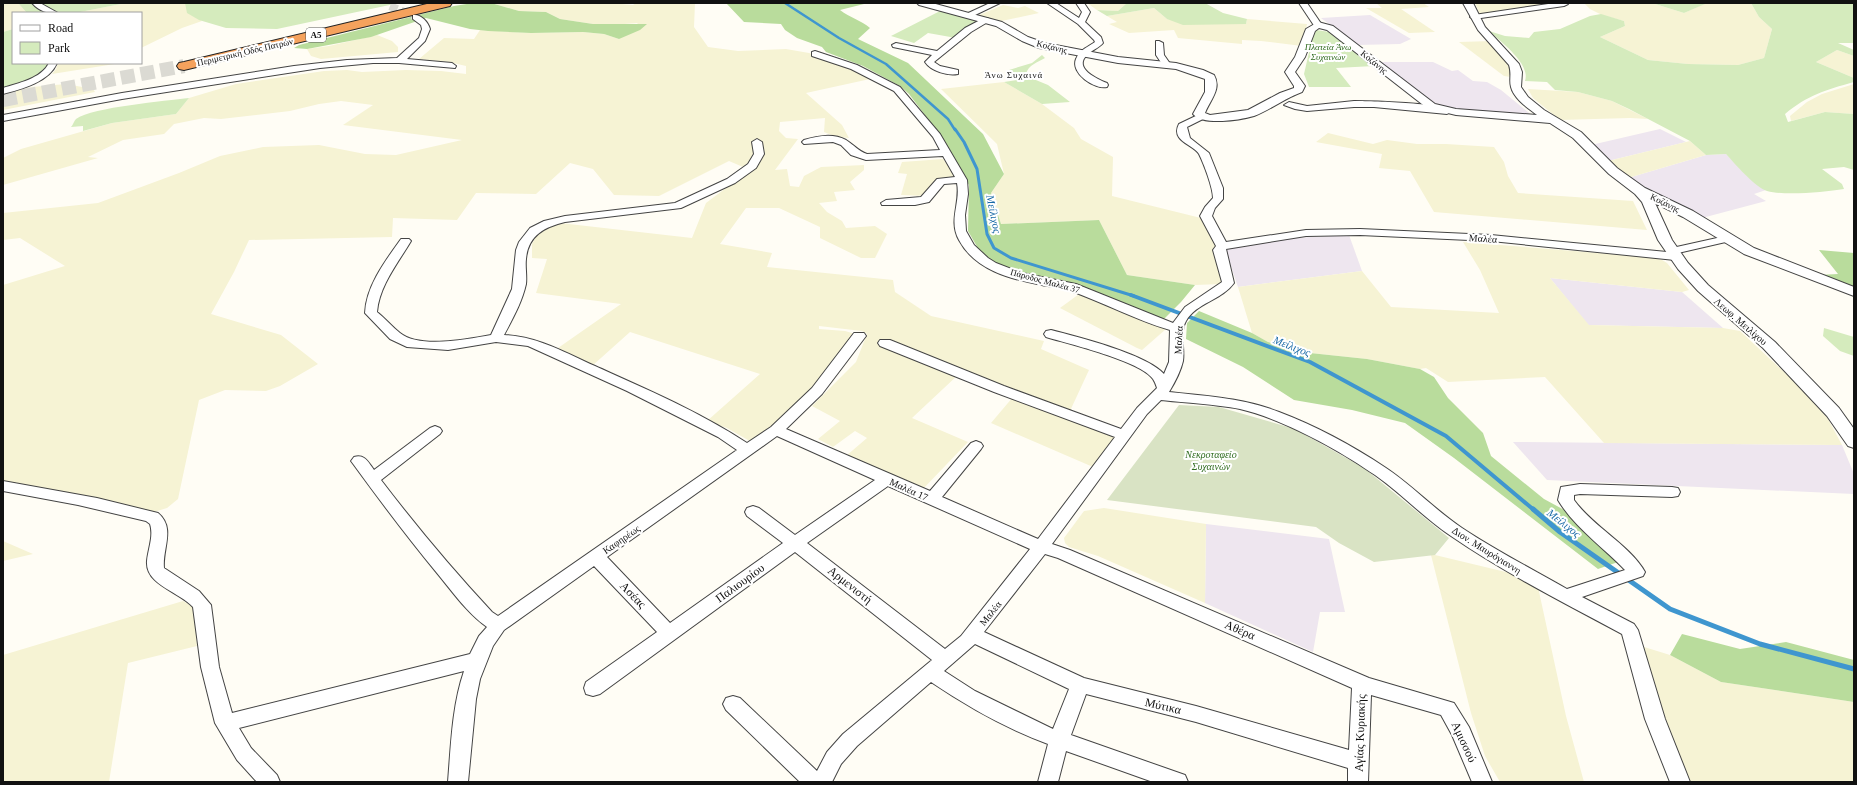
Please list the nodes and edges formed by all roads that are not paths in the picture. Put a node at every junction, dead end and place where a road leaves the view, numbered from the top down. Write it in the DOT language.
graph roads {
  1 [pos="36,3"];
  2 [pos="417,3"];
  3 [pos="446,3"];
  4 [pos="922,3"];
  5 [pos="996,3"];
  6 [pos="1051,3"];
  7 [pos="1080,3"];
  8 [pos="1303,3"];
  9 [pos="1468,3"];
  10 [pos="1564,4"];
  11 [pos="51,12"];
  12 [pos="968,15"];
  13 [pos="416,17"];
  14 [pos="1474,18"];
  15 [pos="986,20"];
  16 [pos="1081,22"];
  17 [pos="1318,25"];
  18 [pos="1159,43"];
  19 [pos="896,45"];
  20 [pos="190,52"];
  21 [pos="815,54"];
  22 [pos="938,54"];
  23 [pos="1083,54"];
  24 [pos="400,60"];
  25 [pos="53,64"];
  26 [pos="1167,65"];
  27 [pos="184,66"];
  28 [pos="452,66"];
  29 [pos="955,72"];
  30 [pos="1104,84"];
  31 [pos="3,91"];
  32 [pos="1289,105"];
  33 [pos="1447,111"];
  34 [pos="1202,116"];
  35 [pos="3,118"];
  36 [pos="1555,120"];
  37 [pos="757,142"];
  38 [pos="807,142"];
  39 [pos="947,153"];
  40 [pos="962,180"];
  41 [pos="1640,191"];
  42 [pos="886,203"];
  43 [pos="1726,239"];
  44 [pos="405,241"];
  45 [pos="1222,246"];
  46 [pos="1674,253"];
  47 [pos="1854,292"];
  48 [pos="1182,319"];
  49 [pos="1052,334"];
  50 [pos="859,336"];
  51 [pos="496,338"];
  52 [pos="884,343"];
  53 [pos="1161,392"];
  54 [pos="776,430"];
  55 [pos="436,431"];
  56 [pos="1124,435"];
  57 [pos="1854,442"];
  58 [pos="976,446"];
  59 [pos="748,451"];
  60 [pos="359,461"];
  61 [pos="373,478"];
  62 [pos="887,479"];
  63 [pos="3,486"];
  64 [pos="1672,492"];
  65 [pos="932,499"];
  66 [pos="753,512"];
  67 [pos="794,543"];
  68 [pos="1042,548"];
  69 [pos="596,556"];
  70 [pos="1565,596"];
  71 [pos="498,625"];
  72 [pos="670,634"];
  73 [pos="972,635"];
  74 [pos="476,660"];
  75 [pos="938,666"];
  76 [pos="1362,684"];
  77 [pos="1080,685"];
  78 [pos="593,688"];
  79 [pos="733,704"];
  80 [pos="1440,707"];
  81 [pos="225,723"];
  82 [pos="1059,741"];
  83 [pos="1360,762"];
  84 [pos="270,782"];
  85 [pos="458,782"];
  86 [pos="814,782"];
  87 [pos="822,782"];
  88 [pos="1048,782"];
  89 [pos="1178,782"];
  90 [pos="1358,782"];
  91 [pos="1482,782"];
  92 [pos="1680,782"];
  1 -- 11 [label="street"];
  2 -- 20 [label="highway, Περιμετρική Οδός Πατρών / Α5"];
  3 -- 27 [label="highway, Περιμετρική Οδός Πατρών / Α5"];
  4 -- 12 [label="street, Κοζάνης"];
  5 -- 12 [label="street"];
  6 -- 16 [label="street"];
  7 -- 16 [label="street"];
  8 -- 17 [label="street"];
  9 -- 14 [label="street"];
  10 -- 14 [label="street"];
  12 -- 15 [label="street, Κοζάνης"];
  13 -- 24 [label="street"];
  14 -- 36 [label="street"];
  15 -- 22 [label="street"];
  15 -- 23 [label="street, Κοζάνης"];
  16 -- 23 [label="street"];
  17 -- 33 [label="street, Κοζάνης"];
  17 -- 34 [label="street"];
  18 -- 26 [label="street"];
  19 -- 22 [label="street"];
  21 -- 39 [label="street"];
  22 -- 29 [label="street"];
  23 -- 26 [label="street, Κοζάνης"];
  23 -- 30 [label="street"];
  24 -- 28 [label="street"];
  24 -- 35 [label="street"];
  25 -- 31 [label="street"];
  26 -- 34 [label="street, Κοζάνης"];
  32 -- 33 [label="street"];
  33 -- 36 [label="street, Κοζάνης"];
  34 -- 45 [label="street"];
  36 -- 41 [label="street, Κοζάνης"];
  37 -- 51 [label="street"];
  38 -- 39 [label="street"];
  39 -- 40 [label="street"];
  40 -- 42 [label="street"];
  40 -- 48 [label="street, Πάροδος Μαλέα 37"];
  41 -- 43 [label="street, Κοζάνης"];
  41 -- 46 [label="street, Λεωφ. Μειλίχου"];
  43 -- 46 [label="street, Μαλέα"];
  43 -- 47 [label="street, Κοζάνης"];
  44 -- 51 [label="street"];
  45 -- 46 [label="street, Μαλέα"];
  45 -- 48 [label="street"];
  46 -- 57 [label="street, Λεωφ. Μειλίχου"];
  48 -- 53 [label="street, Μαλέα"];
  49 -- 53 [label="street"];
  50 -- 54 [label="street, Καφηρέως"];
  51 -- 59 [label="street"];
  52 -- 56 [label="street"];
  53 -- 56 [label="street, Μαλέα"];
  53 -- 70 [label="street, Διον. Μαυρόγιαννη"];
  54 -- 59 [label="street, Καφηρέως"];
  54 -- 62 [label="street, Μαλέα 17"];
  55 -- 61 [label="street"];
  56 -- 68 [label="street, Μαλέα"];
  58 -- 65 [label="street"];
  59 -- 69 [label="street, Καφηρέως"];
  60 -- 61 [label="street"];
  61 -- 71 [label="street"];
  62 -- 65 [label="street, Μαλέα 17"];
  62 -- 67 [label="street, Παλιουρίου"];
  63 -- 81 [label="street"];
  64 -- 70 [label="street"];
  65 -- 68 [label="street, Μαλέα 17"];
  66 -- 67 [label="street, Αρμενιστή"];
  67 -- 72 [label="street, Παλιουρίου"];
  67 -- 75 [label="street, Αρμενιστή"];
  68 -- 73 [label="street, Μαλέα"];
  68 -- 76 [label="street, Αθέρα"];
  69 -- 71 [label="street, Καφηρέως"];
  69 -- 72 [label="street, Ασέας"];
  70 -- 92 [label="street, Διον. Μαυρόγιαννη"];
  71 -- 74 [label="street, Καφηρέως"];
  72 -- 78 [label="street, Παλιουρίου"];
  73 -- 75 [label="street, Μαλέα"];
  73 -- 77 [label="street, Μύτικα"];
  74 -- 81 [label="street"];
  74 -- 85 [label="street, Καφηρέως"];
  75 -- 82 [label="street, Αρμενιστή"];
  75 -- 87 [label="street, Μαλέα"];
  76 -- 80 [label="street, Αθέρα"];
  76 -- 83 [label="street, Αγίας Κυριακής"];
  77 -- 82 [label="street"];
  77 -- 83 [label="street, Μύτικα"];
  79 -- 86 [label="street"];
  80 -- 91 [label="street, Αμισσού"];
  81 -- 84 [label="street"];
  82 -- 88 [label="street"];
  82 -- 89 [label="street, Αρμενιστή"];
  83 -- 90 [label="street, Αγίας Κυριακής"];
}
